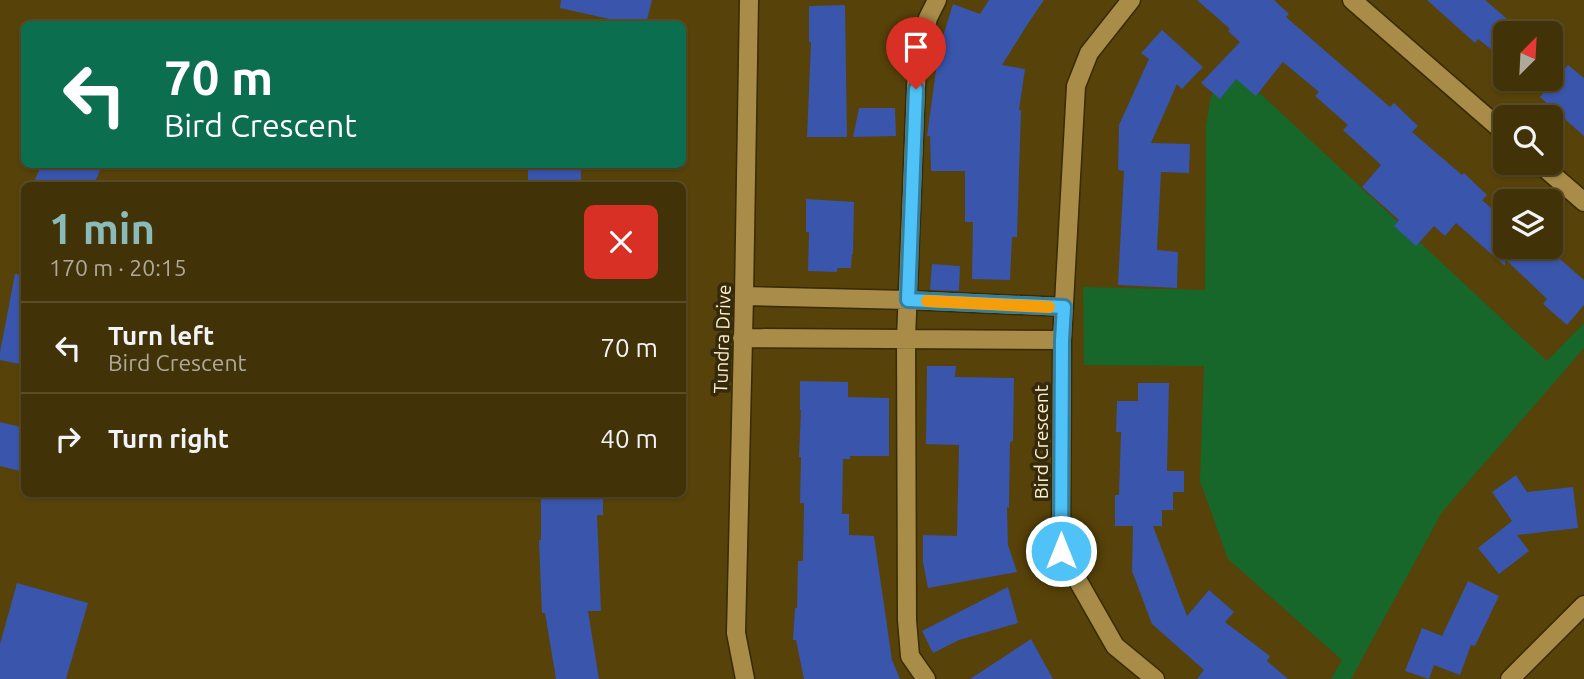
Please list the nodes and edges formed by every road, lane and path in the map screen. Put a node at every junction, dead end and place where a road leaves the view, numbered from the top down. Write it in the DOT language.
graph roads {
  1 [pos="749,0"];
  2 [pos="937,0"];
  3 [pos="1131,0"];
  4 [pos="1352,0"];
  5 [pos="1493,123"];
  6 [pos="1553,175"];
  7 [pos="1584,202"];
  8 [pos="744,296"];
  9 [pos="908,300"];
  10 [pos="1064,307"];
  11 [pos="742,338"];
  12 [pos="906,339"];
  13 [pos="1062,340"];
  14 [pos="1584,605"];
  15 [pos="745,679"];
  16 [pos="926,679"];
  17 [pos="1155,679"];
  18 [pos="1510,679"];
  1 -- 8 [label="street, Tundra Drive"];
  2 -- 9 [label="street"];
  3 -- 10 [label="street, Bird Crescent"];
  4 -- 5 [label="street"];
  6 -- 7 [label="street"];
  8 -- 9 [label="street"];
  8 -- 11 [label="street, Tundra Drive"];
  9 -- 10 [label="street"];
  9 -- 12 [label="street"];
  10 -- 13 [label="street, Bird Crescent"];
  11 -- 12 [label="street"];
  11 -- 15 [label="street, Tundra Drive"];
  12 -- 13 [label="street"];
  12 -- 16 [label="street"];
  13 -- 17 [label="street, Bird Crescent"];
  14 -- 18 [label="street"];
}
